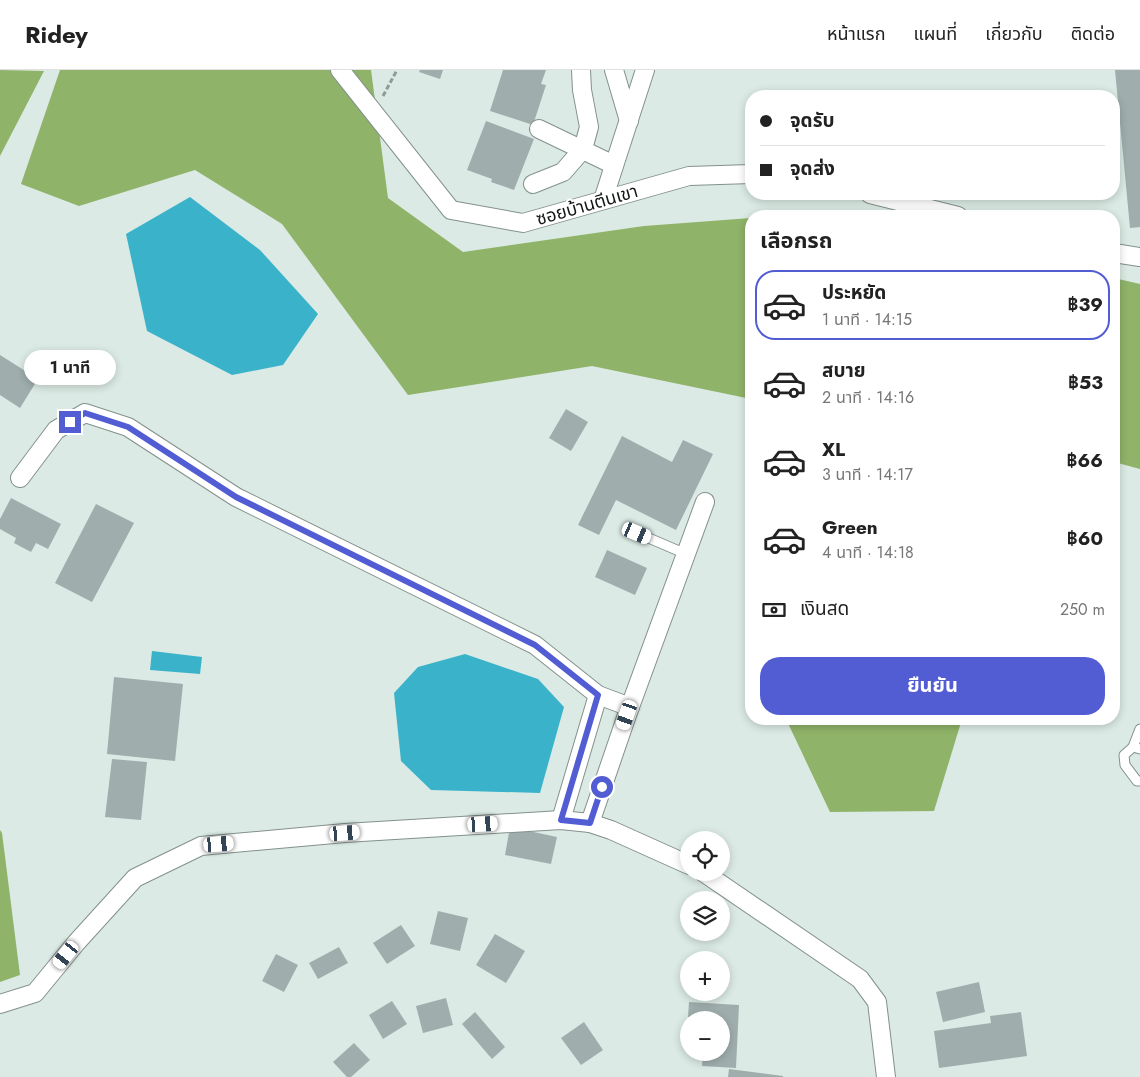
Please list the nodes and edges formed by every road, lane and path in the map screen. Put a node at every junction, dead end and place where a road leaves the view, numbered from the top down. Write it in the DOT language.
graph roads {
  1 [pos="340,70"];
  2 [pos="397,70"];
  3 [pos="581,70"];
  4 [pos="614,70"];
  5 [pos="645,70"];
  6 [pos="374,114"];
  7 [pos="629,121"];
  8 [pos="539,129"];
  9 [pos="583,150"];
  10 [pos="614,165"];
  11 [pos="745,174"];
  12 [pos="533,184"];
  13 [pos="603,200"];
  14 [pos="894,200"];
  15 [pos="934,210"];
  16 [pos="1120,254"];
  17 [pos="1140,257"];
  18 [pos="20,478"];
  19 [pos="705,502"];
  20 [pos="637,533"];
  21 [pos="686,554"];
  22 [pos="598,695"];
  23 [pos="630,707"];
  24 [pos="1140,729"];
  25 [pos="1137,748"];
  26 [pos="1140,781"];
  27 [pos="561,820"];
  28 [pos="590,823"];
  29 [pos="680,862"];
  30 [pos="716,881"];
  31 [pos="0,1004"];
  32 [pos="886,1077"];
  1 -- 6 [label="street, ซอยบ้านตีนเขา"];
  2 -- 6 [label="path"];
  3 -- 9 [label="street"];
  4 -- 7 [label="street"];
  5 -- 7 [label="street"];
  6 -- 13 [label="street, ซอยบ้านตีนเขา"];
  7 -- 10 [label="street"];
  8 -- 9 [label="street"];
  9 -- 10 [label="street"];
  9 -- 12 [label="street"];
  10 -- 13 [label="street"];
  11 -- 13 [label="street, ซอยบ้านตีนเขา"];
  14 -- 15 [label="street"];
  16 -- 17 [label="street"];
  18 -- 22 [label="street"];
  19 -- 21 [label="street"];
  20 -- 21 [label="lane"];
  21 -- 23 [label="street"];
  22 -- 23 [label="street"];
  22 -- 27 [label="street"];
  23 -- 28 [label="street"];
  24 -- 25 [label="lane"];
  25 -- 26 [label="lane"];
  27 -- 28 [label="street"];
  27 -- 31 [label="street"];
  28 -- 29 [label="street"];
  30 -- 32 [label="street"];
}
